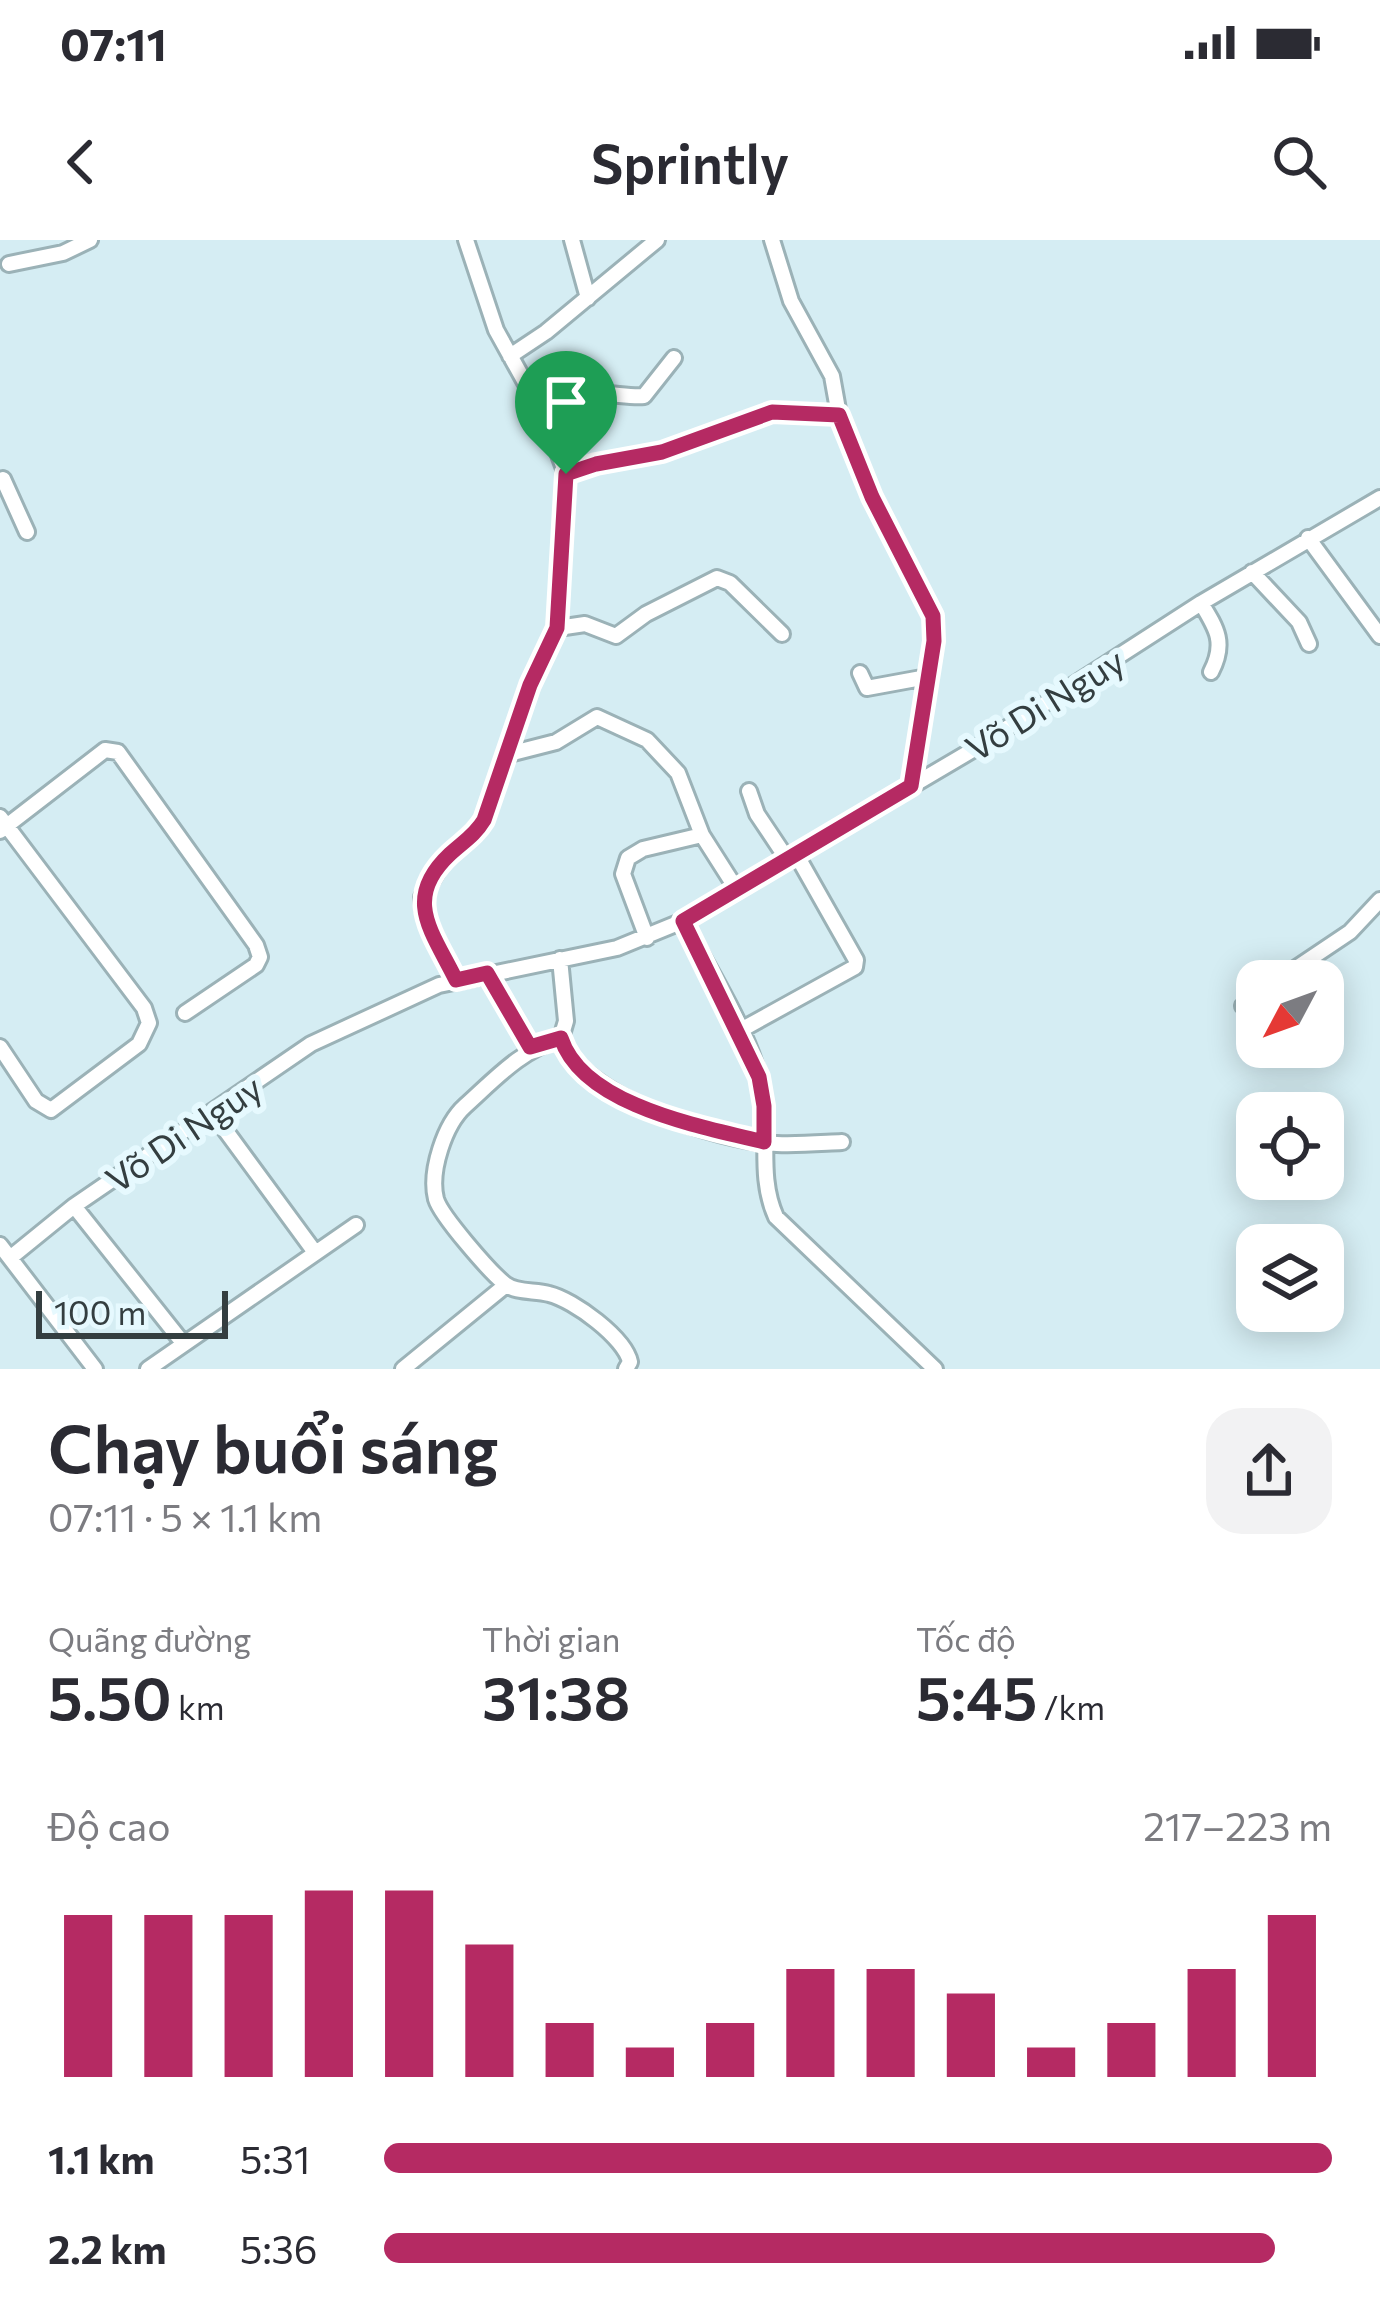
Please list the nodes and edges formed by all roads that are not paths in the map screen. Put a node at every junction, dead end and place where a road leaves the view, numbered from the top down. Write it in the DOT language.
graph roads {
  1 [pos="90,240"];
  2 [pos="466,240"];
  3 [pos="572,240"];
  4 [pos="657,240"];
  5 [pos="772,240"];
  6 [pos="10,264"];
  7 [pos="588,298"];
  8 [pos="510,356"];
  9 [pos="674,358"];
  10 [pos="839,415"];
  11 [pos="557,450"];
  12 [pos="566,474"];
  13 [pos="1,477"];
  14 [pos="1380,498"];
  15 [pos="27,532"];
  16 [pos="1308,538"];
  17 [pos="1252,572"];
  18 [pos="1201,603"];
  19 [pos="557,628"];
  20 [pos="782,634"];
  21 [pos="1380,636"];
  22 [pos="1309,644"];
  23 [pos="1211,672"];
  24 [pos="860,673"];
  25 [pos="927,677"];
  26 [pos="509,754"];
  27 [pos="911,786"];
  28 [pos="749,791"];
  29 [pos="2,825"];
  30 [pos="702,835"];
  31 [pos="792,856"];
  32 [pos="737,890"];
  33 [pos="1380,900"];
  34 [pos="1369,913"];
  35 [pos="683,921"];
  36 [pos="1380,929"];
  37 [pos="647,938"];
  38 [pos="560,958"];
  39 [pos="1308,960"];
  40 [pos="487,973"];
  41 [pos="456,980"];
  42 [pos="185,1013"];
  43 [pos="739,1031"];
  44 [pos="561,1038"];
  45 [pos="0,1047"];
  46 [pos="530,1047"];
  47 [pos="212,1112"];
  48 [pos="764,1142"];
  49 [pos="842,1142"];
  50 [pos="74,1206"];
  51 [pos="356,1225"];
  52 [pos="3,1250"];
  53 [pos="314,1251"];
  54 [pos="506,1285"];
  55 [pos="183,1342"];
  56 [pos="94,1369"];
  57 [pos="148,1369"];
  58 [pos="403,1369"];
  59 [pos="626,1369"];
  60 [pos="935,1369"];
  1 -- 6 [label="street"];
  2 -- 8 [label="street"];
  3 -- 7 [label="street"];
  4 -- 7 [label="street"];
  5 -- 10 [label="street"];
  7 -- 8 [label="street"];
  8 -- 11 [label="street"];
  9 -- 11 [label="street"];
  10 -- 12 [label="street"];
  10 -- 25 [label="street"];
  11 -- 12 [label="street"];
  12 -- 19 [label="street"];
  13 -- 15 [label="street"];
  14 -- 16 [label="street, Võ Di Nguy"];
  16 -- 17 [label="street, Võ Di Nguy"];
  16 -- 21 [label="street"];
  17 -- 18 [label="street, Võ Di Nguy"];
  17 -- 22 [label="street"];
  18 -- 23 [label="street"];
  18 -- 27 [label="street, Võ Di Nguy"];
  19 -- 20 [label="street"];
  19 -- 26 [label="street"];
  24 -- 25 [label="street"];
  25 -- 27 [label="street"];
  26 -- 30 [label="street"];
  26 -- 41 [label="street"];
  27 -- 31 [label="street, Võ Di Nguy"];
  28 -- 31 [label="street"];
  29 -- 42 [label="street"];
  29 -- 45 [label="street"];
  30 -- 32 [label="street"];
  30 -- 37 [label="street"];
  31 -- 32 [label="street, Võ Di Nguy"];
  31 -- 43 [label="street"];
  32 -- 35 [label="street, Võ Di Nguy"];
  33 -- 34 [label="street"];
  34 -- 36 [label="street"];
  34 -- 39 [label="street"];
  35 -- 37 [label="street, Võ Di Nguy"];
  35 -- 43 [label="street"];
  37 -- 38 [label="street, Võ Di Nguy"];
  38 -- 40 [label="street, Võ Di Nguy"];
  38 -- 44 [label="street"];
  40 -- 41 [label="street, Võ Di Nguy"];
  40 -- 46 [label="street"];
  41 -- 47 [label="street, Võ Di Nguy"];
  43 -- 48 [label="street"];
  44 -- 46 [label="street"];
  44 -- 48 [label="street"];
  46 -- 54 [label="street"];
  47 -- 50 [label="street, Võ Di Nguy"];
  47 -- 53 [label="street"];
  48 -- 49 [label="street"];
  48 -- 60 [label="street"];
  50 -- 52 [label="street, Võ Di Nguy"];
  50 -- 55 [label="street"];
  51 -- 53 [label="street"];
  52 -- 56 [label="street"];
  53 -- 55 [label="street"];
  54 -- 58 [label="street"];
  54 -- 59 [label="street"];
  55 -- 57 [label="street"];
}
